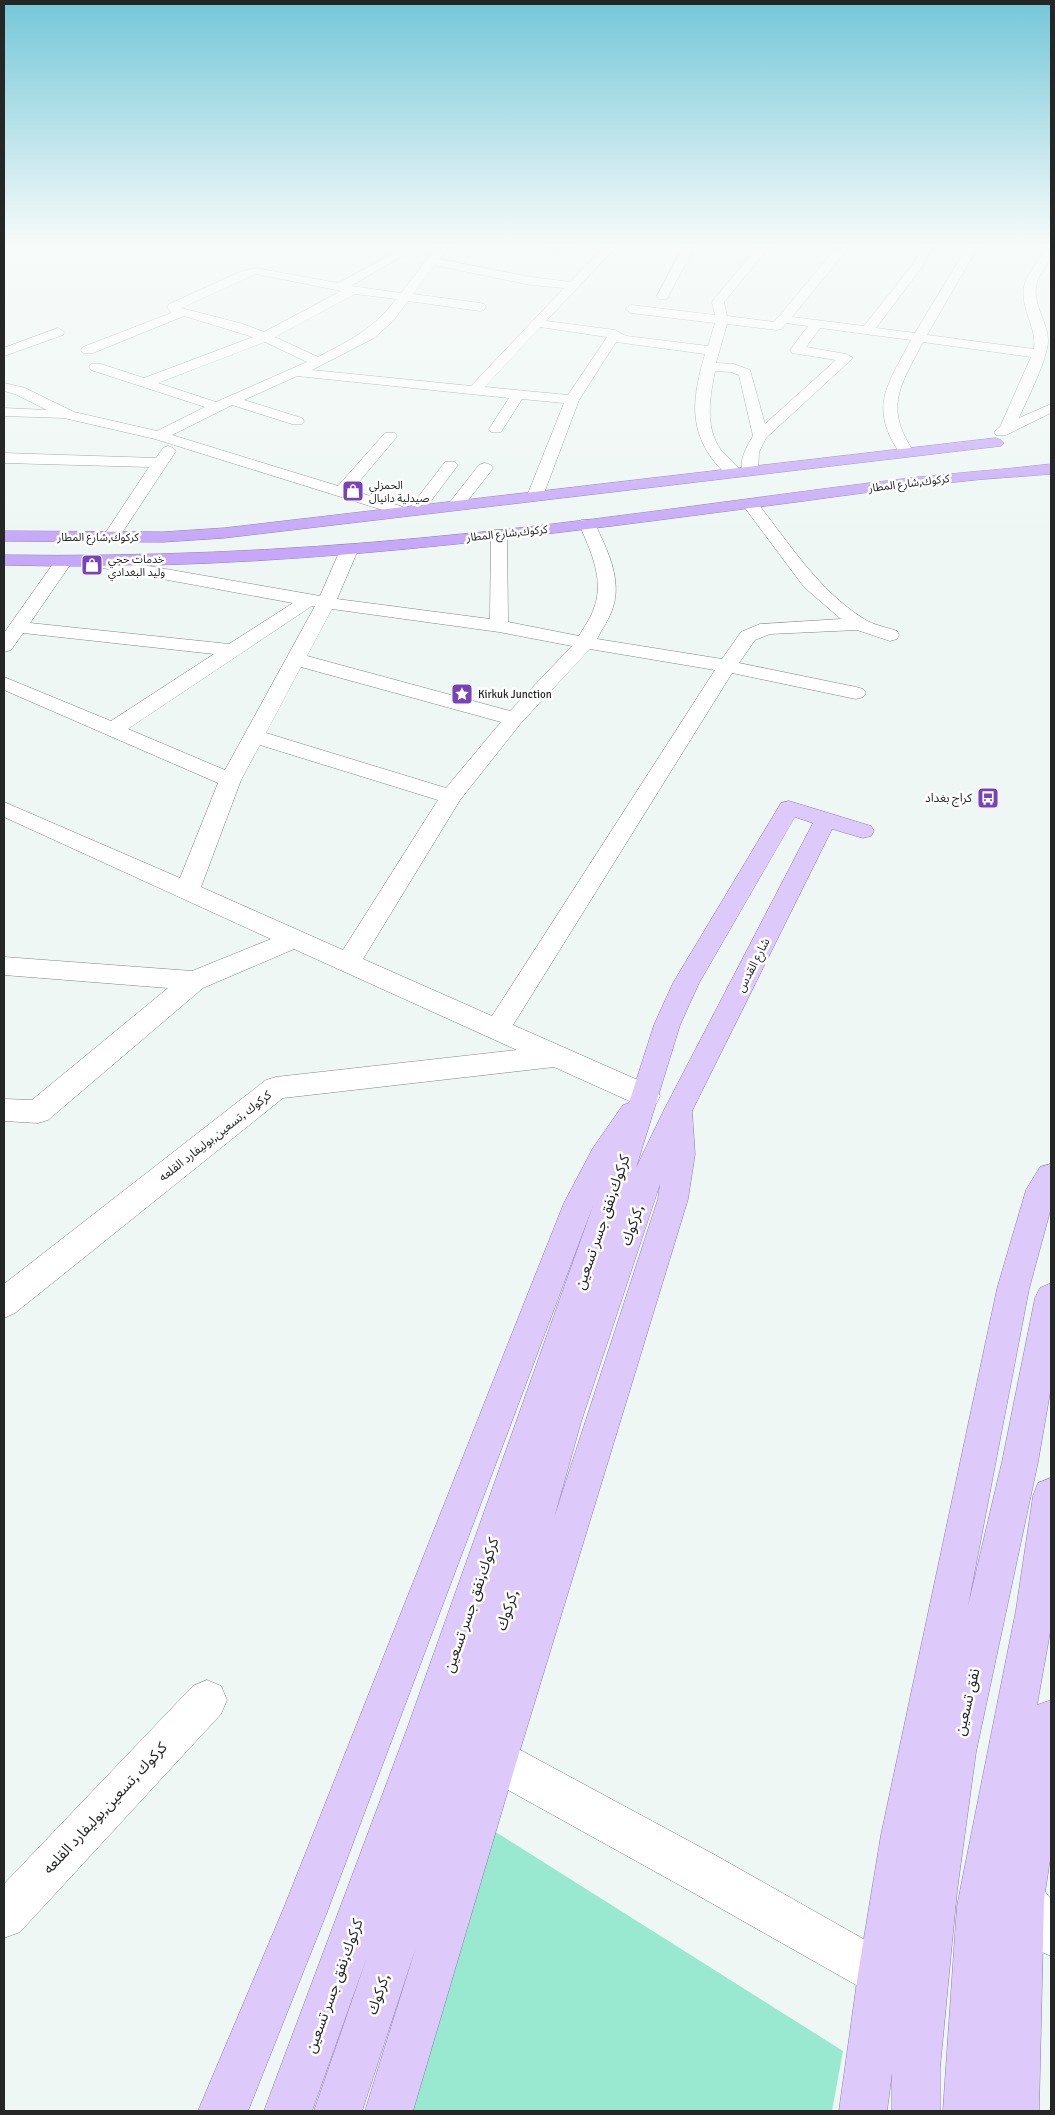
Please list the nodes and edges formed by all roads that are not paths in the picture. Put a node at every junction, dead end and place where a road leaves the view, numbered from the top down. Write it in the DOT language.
graph roads {
  1 [pos="21,346"];
  2 [pos="99,346"];
  3 [pos="243,346"];
  4 [pos="284,346"];
  5 [pos="349,346"];
  6 [pos="516,346"];
  7 [pos="611,346"];
  8 [pos="672,346"];
  9 [pos="714,346"];
  10 [pos="800,346"];
  11 [pos="914,346"];
  12 [pos="977,346"];
  13 [pos="1042,346"];
  14 [pos="88,350"];
  15 [pos="4,352"];
  16 [pos="712,352"];
  17 [pos="1040,354"];
  18 [pos="318,362"];
  19 [pos="708,366"];
  20 [pos="96,367"];
  21 [pos="296,372"];
  22 [pos="144,383"];
  23 [pos="4,387"];
  24 [pos="20,391"];
  25 [pos="474,391"];
  26 [pos="518,395"];
  27 [pos="572,400"];
  28 [pos="4,401"];
  29 [pos="225,403"];
  30 [pos="1051,408"];
  31 [pos="4,412"];
  32 [pos="69,415"];
  33 [pos="297,420"];
  34 [pos="496,428"];
  35 [pos="1007,428"];
  36 [pos="159,436"];
  37 [pos="390,436"];
  38 [pos="760,436"];
  39 [pos="175,441"];
  40 [pos="996,443"];
  41 [pos="906,452"];
  42 [pos="4,458"];
  43 [pos="160,463"];
  44 [pos="450,465"];
  45 [pos="485,468"];
  46 [pos="1051,469"];
  47 [pos="742,472"];
  48 [pos="970,476"];
  49 [pos="1051,483"];
  50 [pos="342,492"];
  51 [pos="535,496"];
  52 [pos="750,504"];
  53 [pos="456,505"];
  54 [pos="409,511"];
  55 [pos="587,524"];
  56 [pos="499,534"];
  57 [pos="4,536"];
  58 [pos="110,538"];
  59 [pos="349,550"];
  60 [pos="4,560"];
  61 [pos="64,562"];
  62 [pos="98,562"];
  63 [pos="317,601"];
  64 [pos="859,624"];
  65 [pos="18,626"];
  66 [pos="499,626"];
  67 [pos="890,635"];
  68 [pos="585,643"];
  69 [pos="4,646"];
  70 [pos="232,650"];
  71 [pos="295,659"];
  72 [pos="727,666"];
  73 [pos="4,683"];
  74 [pos="856,693"];
  75 [pos="514,719"];
  76 [pos="112,730"];
  77 [pos="254,736"];
  78 [pos="230,780"];
  79 [pos="451,797"];
  80 [pos="4,809"];
  81 [pos="826,820"];
  82 [pos="863,831"];
  83 [pos="187,891"];
  84 [pos="294,939"];
  85 [pos="348,963"];
  86 [pos="4,966"];
  87 [pos="194,981"];
  88 [pos="497,1029"];
  89 [pos="556,1056"];
  90 [pos="662,1103"];
  91 [pos="4,1110"];
  92 [pos="1051,1176"];
  93 [pos="1051,1298"];
  94 [pos="4,1302"];
  95 [pos="1051,1496"];
  96 [pos="207,1700"];
  97 [pos="1051,1720"];
  98 [pos="496,1760"];
  99 [pos="1022,1899"];
  100 [pos="4,1916"];
  101 [pos="1051,1933"];
  102 [pos="881,1974"];
  103 [pos="222,2111"];
  104 [pos="288,2111"];
  105 [pos="338,2111"];
  106 [pos="389,2111"];
  107 [pos="863,2111"];
  108 [pos="916,2111"];
  109 [pos="967,2111"];
  110 [pos="1015,2111"];
  1 -- 15 [label="street"];
  2 -- 14 [label="street"];
  3 -- 22 [label="street"];
  4 -- 18 [label="street"];
  5 -- 18 [label="street"];
  6 -- 25 [label="street"];
  7 -- 27 [label="street"];
  8 -- 16 [label="street"];
  9 -- 16 [label="street"];
  10 -- 38 [label="street"];
  11 -- 41 [label="street"];
  12 -- 17 [label="street"];
  13 -- 17 [label="street"];
  16 -- 19 [label="street"];
  17 -- 35 [label="street"];
  18 -- 21 [label="street"];
  19 -- 38 [label="street"];
  19 -- 47 [label="street"];
  20 -- 22 [label="street"];
  21 -- 25 [label="street"];
  21 -- 29 [label="street"];
  22 -- 29 [label="street"];
  23 -- 24 [label="street"];
  24 -- 28 [label="street"];
  24 -- 32 [label="street"];
  25 -- 26 [label="street"];
  26 -- 27 [label="street"];
  26 -- 34 [label="street"];
  27 -- 51 [label="street"];
  29 -- 33 [label="street"];
  29 -- 36 [label="street"];
  30 -- 35 [label="street"];
  31 -- 32 [label="street"];
  32 -- 36 [label="street"];
  35 -- 40 [label="street"];
  36 -- 39 [label="street"];
  37 -- 50 [label="street"];
  38 -- 47 [label="street"];
  39 -- 43 [label="street"];
  39 -- 50 [label="street"];
  40 -- 41 [label="highway, كركوك,شارع المطار"];
  41 -- 47 [label="highway, كركوك,شارع المطار"];
  42 -- 43 [label="street"];
  43 -- 58 [label="street"];
  44 -- 54 [label="street"];
  45 -- 53 [label="street"];
  46 -- 48 [label="highway, كركوك,شارع المطار"];
  47 -- 51 [label="highway, كركوك,شارع المطار"];
  48 -- 49 [label="highway"];
  48 -- 52 [label="highway, كركوك,شارع المطار"];
  50 -- 54 [label="street"];
  51 -- 53 [label="highway, كركوك,شارع المطار"];
  52 -- 55 [label="highway, كركوك,شارع المطار"];
  52 -- 64 [label="street"];
  53 -- 54 [label="highway, كركوك,شارع المطار"];
  54 -- 58 [label="highway, كركوك,شارع المطار"];
  55 -- 56 [label="highway, كركوك,شارع المطار"];
  55 -- 68 [label="street"];
  56 -- 59 [label="highway, كركوك,شارع المطار"];
  56 -- 66 [label="street"];
  57 -- 58 [label="highway, كركوك,شارع المطار"];
  59 -- 62 [label="highway, كركوك,شارع المطار"];
  59 -- 63 [label="street"];
  60 -- 61 [label="highway, كركوك,شارع المطار"];
  61 -- 62 [label="highway, كركوك,شارع المطار"];
  61 -- 65 [label="street"];
  62 -- 63 [label="street"];
  63 -- 66 [label="street"];
  63 -- 70 [label="street"];
  63 -- 71 [label="street"];
  64 -- 67 [label="street"];
  64 -- 72 [label="street"];
  65 -- 69 [label="street"];
  65 -- 70 [label="street"];
  66 -- 68 [label="street"];
  68 -- 72 [label="street"];
  68 -- 75 [label="street"];
  70 -- 76 [label="street"];
  71 -- 75 [label="street"];
  71 -- 77 [label="street"];
  72 -- 74 [label="street"];
  72 -- 88 [label="street"];
  73 -- 76 [label="street"];
  75 -- 79 [label="street"];
  76 -- 78 [label="street"];
  77 -- 78 [label="street"];
  77 -- 79 [label="street"];
  78 -- 83 [label="street"];
  79 -- 85 [label="street"];
  80 -- 83 [label="street"];
  81 -- 82 [label="main road"];
  81 -- 90 [label="main road, شارع القدس"];
  81 -- 90 [label="main road"];
  83 -- 84 [label="street"];
  84 -- 85 [label="street"];
  84 -- 87 [label="street"];
  85 -- 88 [label="street"];
  86 -- 87 [label="street"];
  87 -- 91 [label="street"];
  88 -- 89 [label="street"];
  89 -- 90 [label="street"];
  89 -- 94 [label="street, كركوك ,تسعين,بوليفارد القلعه"];
  90 -- 98 [label="main road"];
  90 -- 103 [label="main road"];
  90 -- 104 [label="main road, كركوك,نفق جسر تسعين"];
  90 -- 105 [label="main road, كركوك,"];
  92 -- 102 [label="main road"];
  93 -- 108 [label="main road, نفق تسعين"];
  95 -- 109 [label="main road"];
  96 -- 100 [label="street, كركوك ,تسعين,بوليفارد القلعه"];
  97 -- 99 [label="main road"];
  98 -- 102 [label="street"];
  98 -- 106 [label="main road"];
  99 -- 101 [label="street"];
  99 -- 110 [label="main road"];
  102 -- 107 [label="main road"];
}
